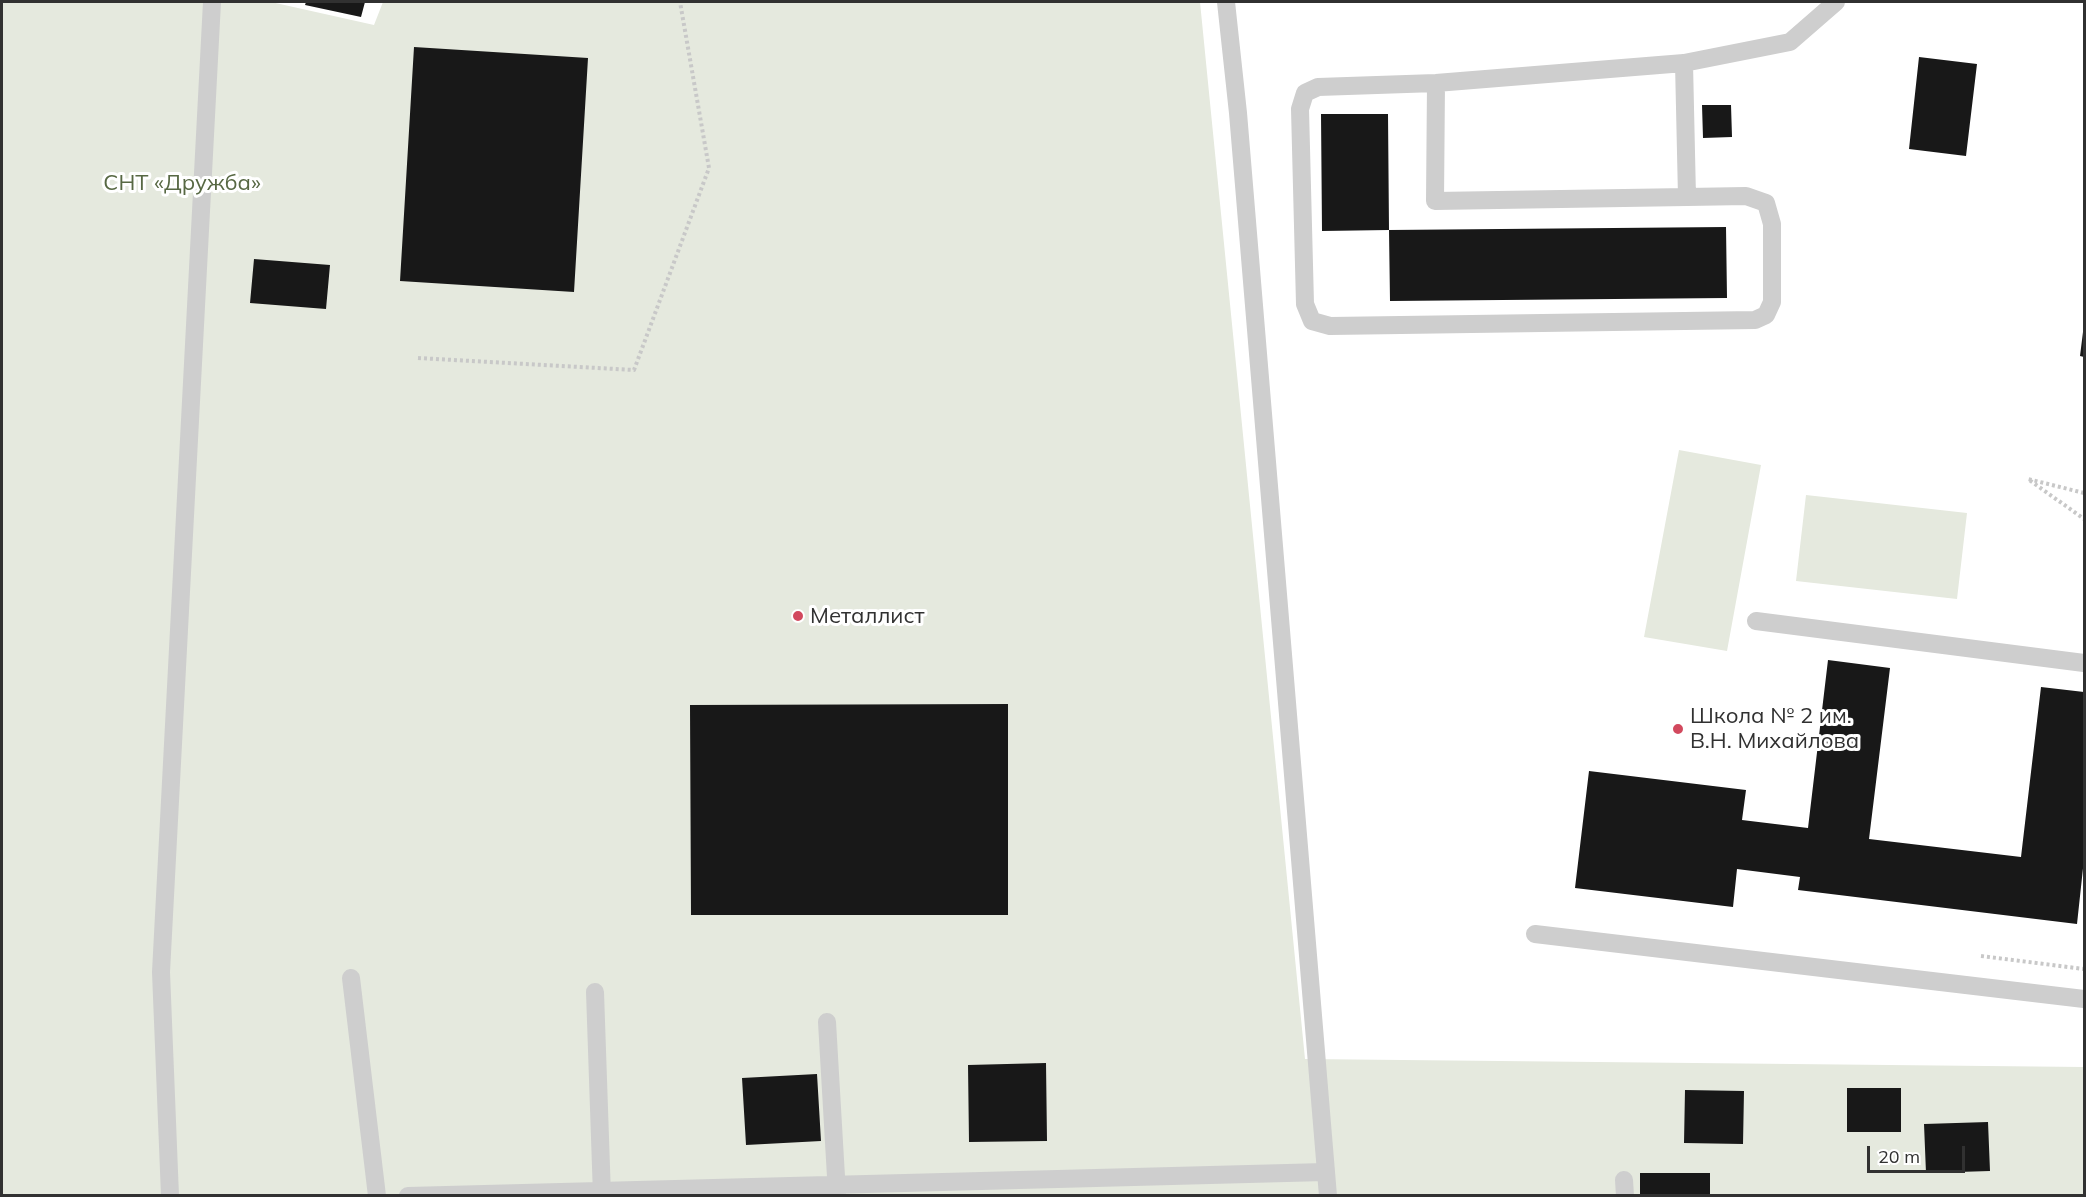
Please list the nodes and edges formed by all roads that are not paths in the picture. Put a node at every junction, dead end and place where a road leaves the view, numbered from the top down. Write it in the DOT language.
graph roads {
  1 [pos="213,2"];
  2 [pos="1227,2"];
  3 [pos="1836,2"];
  4 [pos="1684,63"];
  5 [pos="1436,84"];
  6 [pos="1687,197"];
  7 [pos="1756,621"];
  8 [pos="2085,663"];
  9 [pos="1535,934"];
  10 [pos="351,978"];
  11 [pos="595,992"];
  12 [pos="2085,999"];
  13 [pos="827,1022"];
  14 [pos="1325,1172"];
  15 [pos="1070,1187"];
  16 [pos="837,1190"];
  17 [pos="602,1193"];
  18 [pos="170,1196"];
  19 [pos="377,1196"];
  20 [pos="408,1196"];
  21 [pos="1328,1196"];
  1 -- 18 [label="lane"];
  2 -- 14 [label="lane"];
  3 -- 4 [label="lane"];
  4 -- 5 [label="lane"];
  4 -- 6 [label="lane"];
  5 -- 6 [label="lane"];
  5 -- 6 [label="lane"];
  7 -- 8 [label="lane"];
  9 -- 12 [label="lane"];
  10 -- 19 [label="lane"];
  11 -- 17 [label="lane"];
  13 -- 16 [label="lane"];
  14 -- 15 [label="lane"];
  14 -- 21 [label="lane"];
  15 -- 16 [label="lane"];
  16 -- 17 [label="lane"];
  17 -- 20 [label="lane"];
}
